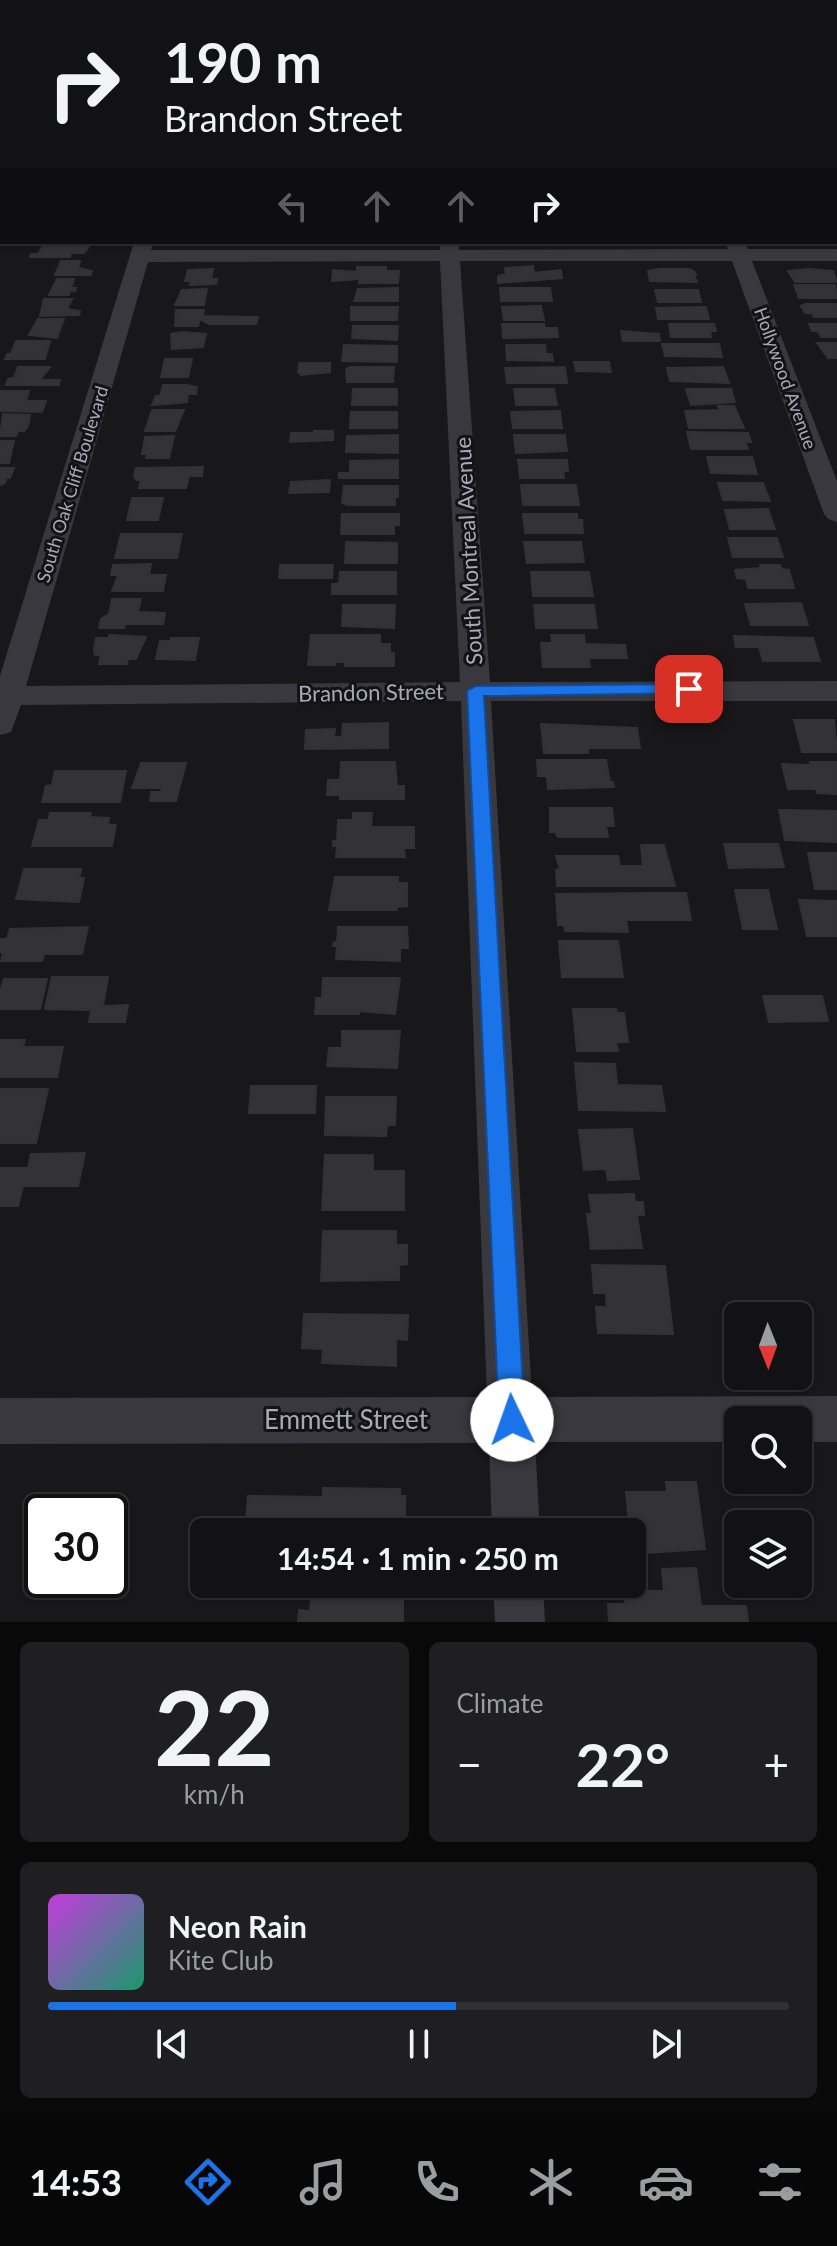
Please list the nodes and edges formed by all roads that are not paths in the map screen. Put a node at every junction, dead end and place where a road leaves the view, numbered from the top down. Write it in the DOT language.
graph roads {
  1 [pos="738,248"];
  2 [pos="142,249"];
  3 [pos="450,249"];
  4 [pos="837,255"];
  5 [pos="837,514"];
  6 [pos="476,691"];
  7 [pos="837,691"];
  8 [pos="4,696"];
  9 [pos="0,725"];
  10 [pos="837,1419"];
  11 [pos="512,1420"];
  12 [pos="0,1421"];
  13 [pos="516,1518"];
  14 [pos="519,1598"];
  15 [pos="520,1622"];
  1 -- 3 [label="street"];
  1 -- 4 [label="street"];
  1 -- 5 [label="street, Hollywood Avenue"];
  2 -- 3 [label="street"];
  2 -- 8 [label="street, South Oak Cliff Boulevard"];
  3 -- 6 [label="street, South Montreal Avenue"];
  6 -- 7 [label="street, Brandon Street"];
  6 -- 8 [label="street, Brandon Street"];
  6 -- 11 [label="street, South Montreal Avenue"];
  8 -- 9 [label="street, South Oak Cliff Boulevard"];
  10 -- 11 [label="street, Emmett Street"];
  11 -- 12 [label="street, Emmett Street"];
  11 -- 13 [label="street, South Montreal Avenue"];
  14 -- 15 [label="street"];
}
